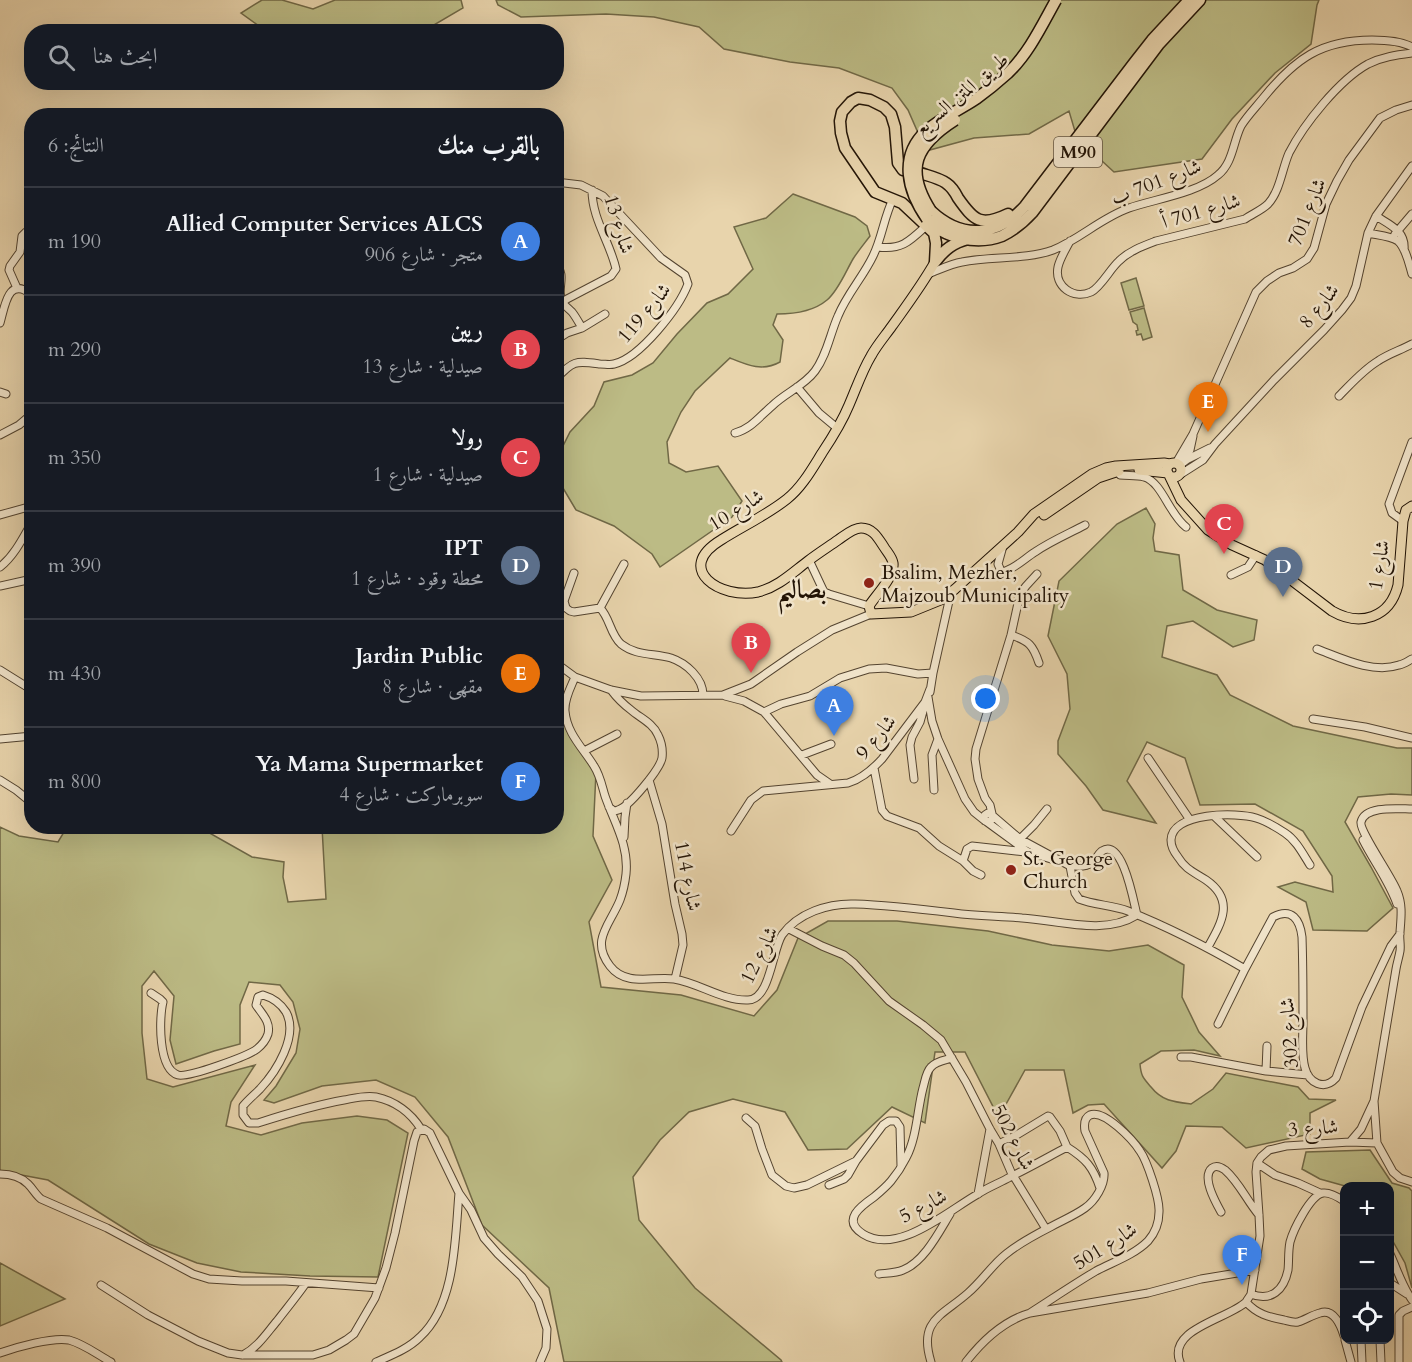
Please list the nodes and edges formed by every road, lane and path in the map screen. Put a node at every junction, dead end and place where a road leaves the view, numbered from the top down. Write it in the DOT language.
graph roads {
  1 [pos="1056,0"];
  2 [pos="1064,0"];
  3 [pos="1189,0"];
  4 [pos="1200,0"];
  5 [pos="1398,43"];
  6 [pos="1412,47"];
  7 [pos="1412,53"];
  8 [pos="1398,54"];
  9 [pos="1412,105"];
  10 [pos="1412,166"];
  11 [pos="903,170"];
  12 [pos="920,173"];
  13 [pos="564,182"];
  14 [pos="591,190"];
  15 [pos="893,199"];
  16 [pos="1025,206"];
  17 [pos="1412,214"];
  18 [pos="1376,216"];
  19 [pos="930,223"];
  20 [pos="1398,231"];
  21 [pos="24,234"];
  22 [pos="1368,234"];
  23 [pos="1391,238"];
  24 [pos="968,239"];
  25 [pos="1070,241"];
  26 [pos="878,247"];
  27 [pos="1404,250"];
  28 [pos="934,263"];
  29 [pos="1412,273"];
  30 [pos="928,274"];
  31 [pos="17,288"];
  32 [pos="24,290"];
  33 [pos="3,298"];
  34 [pos="564,302"];
  35 [pos="564,308"];
  36 [pos="605,314"];
  37 [pos="0,323"];
  38 [pos="582,328"];
  39 [pos="564,335"];
  40 [pos="1412,344"];
  41 [pos="564,370"];
  42 [pos="797,387"];
  43 [pos="1339,396"];
  44 [pos="24,421"];
  45 [pos="837,428"];
  46 [pos="735,434"];
  47 [pos="0,435"];
  48 [pos="1412,442"];
  49 [pos="1117,469"];
  50 [pos="1175,469"];
  51 [pos="1412,506"];
  52 [pos="24,508"];
  53 [pos="0,515"];
  54 [pos="1403,521"];
  55 [pos="1085,525"];
  56 [pos="1186,527"];
  57 [pos="24,537"];
  58 [pos="1004,544"];
  59 [pos="1256,555"];
  60 [pos="809,560"];
  61 [pos="624,564"];
  62 [pos="0,567"];
  63 [pos="574,573"];
  64 [pos="1037,574"];
  65 [pos="1231,575"];
  66 [pos="24,581"];
  67 [pos="0,586"];
  68 [pos="951,592"];
  69 [pos="600,608"];
  70 [pos="870,610"];
  71 [pos="1011,635"];
  72 [pos="1317,649"];
  73 [pos="1412,659"];
  74 [pos="1039,663"];
  75 [pos="564,669"];
  76 [pos="0,670"];
  77 [pos="918,674"];
  78 [pos="933,674"];
  79 [pos="575,677"];
  80 [pos="24,685"];
  81 [pos="930,689"];
  82 [pos="611,690"];
  83 [pos="703,695"];
  84 [pos="723,695"];
  85 [pos="925,702"];
  86 [pos="764,712"];
  87 [pos="1313,719"];
  88 [pos="617,734"];
  89 [pos="24,737"];
  90 [pos="1412,738"];
  91 [pos="0,739"];
  92 [pos="938,739"];
  93 [pos="831,744"];
  94 [pos="584,751"];
  95 [pos="802,755"];
  96 [pos="1148,758"];
  97 [pos="874,768"];
  98 [pos="914,779"];
  99 [pos="0,780"];
  100 [pos="650,780"];
  101 [pos="830,784"];
  102 [pos="934,790"];
  103 [pos="24,796"];
  104 [pos="627,803"];
  105 [pos="609,807"];
  106 [pos="1412,807"];
  107 [pos="1047,809"];
  108 [pos="1214,816"];
  109 [pos="989,818"];
  110 [pos="1190,820"];
  111 [pos="731,831"];
  112 [pos="1020,839"];
  113 [pos="624,846"];
  114 [pos="1028,852"];
  115 [pos="1257,857"];
  116 [pos="1057,860"];
  117 [pos="963,861"];
  118 [pos="1310,865"];
  119 [pos="1070,866"];
  120 [pos="981,875"];
  121 [pos="1137,915"];
  122 [pos="789,929"];
  123 [pos="1400,934"];
  124 [pos="1208,947"];
  125 [pos="1245,969"];
  126 [pos="675,979"];
  127 [pos="151,993"];
  128 [pos="1218,1024"];
  129 [pos="1267,1046"];
  130 [pos="1181,1057"];
  131 [pos="952,1058"];
  132 [pos="1266,1071"];
  133 [pos="1308,1075"];
  134 [pos="1374,1101"];
  135 [pos="746,1118"];
  136 [pos="421,1129"];
  137 [pos="990,1129"];
  138 [pos="1350,1142"];
  139 [pos="1377,1143"];
  140 [pos="999,1144"];
  141 [pos="1067,1148"];
  142 [pos="856,1161"];
  143 [pos="1257,1163"];
  144 [pos="901,1166"];
  145 [pos="0,1174"];
  146 [pos="1013,1176"];
  147 [pos="1412,1182"];
  148 [pos="829,1185"];
  149 [pos="1100,1188"];
  150 [pos="459,1193"];
  151 [pos="1320,1193"];
  152 [pos="978,1194"];
  153 [pos="1340,1199"];
  154 [pos="951,1212"];
  155 [pos="1221,1212"];
  156 [pos="1260,1215"];
  157 [pos="1046,1229"];
  158 [pos="1394,1263"];
  159 [pos="1255,1270"];
  160 [pos="879,1274"];
  161 [pos="306,1283"];
  162 [pos="101,1285"];
  163 [pos="1394,1286"];
  164 [pos="379,1288"];
  165 [pos="1251,1294"];
  166 [pos="1410,1297"];
  167 [pos="1246,1302"];
  168 [pos="1412,1307"];
  169 [pos="1030,1313"];
  170 [pos="1340,1327"];
  171 [pos="1346,1344"];
  172 [pos="1361,1344"];
  173 [pos="1380,1344"];
  174 [pos="0,1353"];
  175 [pos="242,1355"];
  176 [pos="111,1362"];
  177 [pos="376,1362"];
  178 [pos="540,1362"];
  179 [pos="931,1362"];
  180 [pos="966,1362"];
  181 [pos="1180,1362"];
  182 [pos="1351,1362"];
  183 [pos="1362,1362"];
  184 [pos="1381,1362"];
  185 [pos="1399,1362"];
  1 -- 19 [label="highway, طريق المتن السريع / M90, bridge"];
  2 -- 19 [label="highway, طريق المتن السريع, bridge"];
  3 -- 16 [label="highway, طريق المتن السريع / M90"];
  4 -- 24 [label="highway, M90"];
  5 -- 6 [label="street, شارع 701 ب"];
  5 -- 8 [label="street"];
  5 -- 25 [label="street, شارع 701 ب"];
  7 -- 8 [label="street, شارع 701 أ"];
  8 -- 25 [label="street, شارع 701 أ"];
  9 -- 50 [label="street, شارع 701"];
  10 -- 18 [label="street, شارع 8"];
  11 -- 15 [label="highway"];
  12 -- 16 [label="highway"];
  13 -- 14 [label="street, شارع 13"];
  14 -- 34 [label="street, شارع 13"];
  14 -- 41 [label="street, شارع 119"];
  15 -- 19 [label="highway"];
  15 -- 26 [label="street"];
  16 -- 19 [label="highway, طريق المتن السريع / M90"];
  17 -- 20 [label="street"];
  18 -- 20 [label="street"];
  18 -- 22 [label="street, شارع 8"];
  19 -- 24 [label="highway, M90"];
  19 -- 26 [label="street"];
  19 -- 28 [label="highway"];
  20 -- 23 [label="street"];
  20 -- 27 [label="street"];
  21 -- 31 [label="street"];
  22 -- 23 [label="street"];
  22 -- 50 [label="street, شارع 8"];
  23 -- 27 [label="street"];
  24 -- 28 [label="highway"];
  25 -- 30 [label="street, شارع 701 ب"];
  26 -- 42 [label="street"];
  27 -- 29 [label="street"];
  28 -- 30 [label="main road, شارع 10"];
  30 -- 45 [label="main road, شارع 10"];
  31 -- 32 [label="street"];
  31 -- 33 [label="street"];
  33 -- 37 [label="street"];
  35 -- 38 [label="street"];
  36 -- 38 [label="street"];
  38 -- 39 [label="street"];
  40 -- 43 [label="street"];
  42 -- 45 [label="street"];
  42 -- 46 [label="street"];
  44 -- 47 [label="street"];
  45 -- 60 [label="main road, شارع 10"];
  48 -- 54 [label="street"];
  49 -- 50 [label="main road"];
  49 -- 56 [label="street"];
  49 -- 58 [label="main road"];
  50 -- 59 [label="main road, شارع 1"];
  51 -- 54 [label="main road, شارع 1"];
  52 -- 53 [label="street"];
  54 -- 59 [label="main road, شارع 1"];
  55 -- 58 [label="street"];
  57 -- 62 [label="street"];
  58 -- 68 [label="main road"];
  59 -- 65 [label="street"];
  60 -- 70 [label="street"];
  60 -- 70 [label="main road, شارع 10"];
  61 -- 69 [label="street"];
  63 -- 69 [label="street"];
  64 -- 71 [label="street"];
  66 -- 67 [label="street"];
  68 -- 70 [label="main road"];
  68 -- 78 [label="street"];
  69 -- 83 [label="street"];
  70 -- 84 [label="street"];
  71 -- 74 [label="street"];
  71 -- 109 [label="street"];
  72 -- 73 [label="street"];
  75 -- 79 [label="street"];
  76 -- 80 [label="street"];
  77 -- 78 [label="street"];
  77 -- 81 [label="street"];
  77 -- 86 [label="street"];
  78 -- 81 [label="street"];
  79 -- 82 [label="street"];
  79 -- 94 [label="street, شارع 12"];
  81 -- 85 [label="street, شارع 9"];
  81 -- 92 [label="street"];
  82 -- 83 [label="street"];
  82 -- 100 [label="street"];
  83 -- 84 [label="street"];
  84 -- 86 [label="street"];
  85 -- 97 [label="street, شارع 9"];
  85 -- 98 [label="street"];
  86 -- 95 [label="street"];
  87 -- 90 [label="street"];
  88 -- 94 [label="street"];
  89 -- 91 [label="street"];
  92 -- 102 [label="street"];
  92 -- 109 [label="street"];
  93 -- 95 [label="street"];
  94 -- 105 [label="street, شارع 12"];
  95 -- 101 [label="street"];
  96 -- 110 [label="street"];
  97 -- 101 [label="street, شارع 9"];
  97 -- 117 [label="street"];
  99 -- 103 [label="street"];
  100 -- 104 [label="street"];
  100 -- 126 [label="street, شارع 114"];
  101 -- 111 [label="street, شارع 9"];
  104 -- 105 [label="street"];
  104 -- 113 [label="street, شارع 12"];
  105 -- 113 [label="street, شارع 12"];
  106 -- 123 [label="street"];
  107 -- 112 [label="street"];
  108 -- 110 [label="street"];
  108 -- 115 [label="street"];
  108 -- 118 [label="street"];
  109 -- 112 [label="street"];
  109 -- 114 [label="street"];
  110 -- 124 [label="street"];
  112 -- 116 [label="street"];
  113 -- 126 [label="street, شارع 12"];
  114 -- 116 [label="street"];
  114 -- 117 [label="street"];
  116 -- 119 [label="street"];
  117 -- 120 [label="street"];
  119 -- 121 [label="street"];
  119 -- 121 [label="street"];
  121 -- 122 [label="street, شارع 12"];
  121 -- 124 [label="street"];
  122 -- 126 [label="street, شارع 12"];
  122 -- 131 [label="street"];
  123 -- 133 [label="street, شارع 302"];
  123 -- 134 [label="street"];
  124 -- 125 [label="street"];
  125 -- 128 [label="street"];
  125 -- 133 [label="street, شارع 302"];
  127 -- 136 [label="street"];
  129 -- 132 [label="street"];
  130 -- 132 [label="street"];
  131 -- 137 [label="street, شارع 502"];
  131 -- 144 [label="street, شارع 5"];
  132 -- 133 [label="street"];
  134 -- 138 [label="street"];
  134 -- 139 [label="street"];
  135 -- 142 [label="street"];
  136 -- 150 [label="street"];
  136 -- 164 [label="street"];
  137 -- 140 [label="street, شارع 502"];
  137 -- 152 [label="street"];
  138 -- 139 [label="street, شارع 3"];
  138 -- 143 [label="street, شارع 3"];
  139 -- 147 [label="street"];
  140 -- 141 [label="street"];
  140 -- 146 [label="street, شارع 502"];
  141 -- 146 [label="street, شارع 5"];
  141 -- 149 [label="street"];
  142 -- 144 [label="street"];
  142 -- 148 [label="street"];
  143 -- 151 [label="street"];
  143 -- 156 [label="street"];
  144 -- 154 [label="street, شارع 5"];
  145 -- 161 [label="street"];
  146 -- 152 [label="street, شارع 5"];
  146 -- 157 [label="street, شارع 502"];
  149 -- 157 [label="street"];
  149 -- 169 [label="street, شارع 501"];
  150 -- 177 [label="street"];
  150 -- 178 [label="street"];
  151 -- 153 [label="street"];
  151 -- 165 [label="street"];
  152 -- 154 [label="street, شارع 5"];
  154 -- 160 [label="street"];
  155 -- 156 [label="street"];
  156 -- 159 [label="street"];
  157 -- 179 [label="street"];
  158 -- 166 [label="street"];
  159 -- 165 [label="street"];
  159 -- 169 [label="street"];
  161 -- 164 [label="street"];
  161 -- 175 [label="street"];
  162 -- 175 [label="street"];
  163 -- 166 [label="street"];
  164 -- 175 [label="street"];
  165 -- 167 [label="street"];
  167 -- 170 [label="street"];
  167 -- 181 [label="street"];
  168 -- 185 [label="street"];
  169 -- 180 [label="street"];
  171 -- 182 [label="street"];
  172 -- 183 [label="street"];
  173 -- 184 [label="street"];
  174 -- 176 [label="street"];
}
